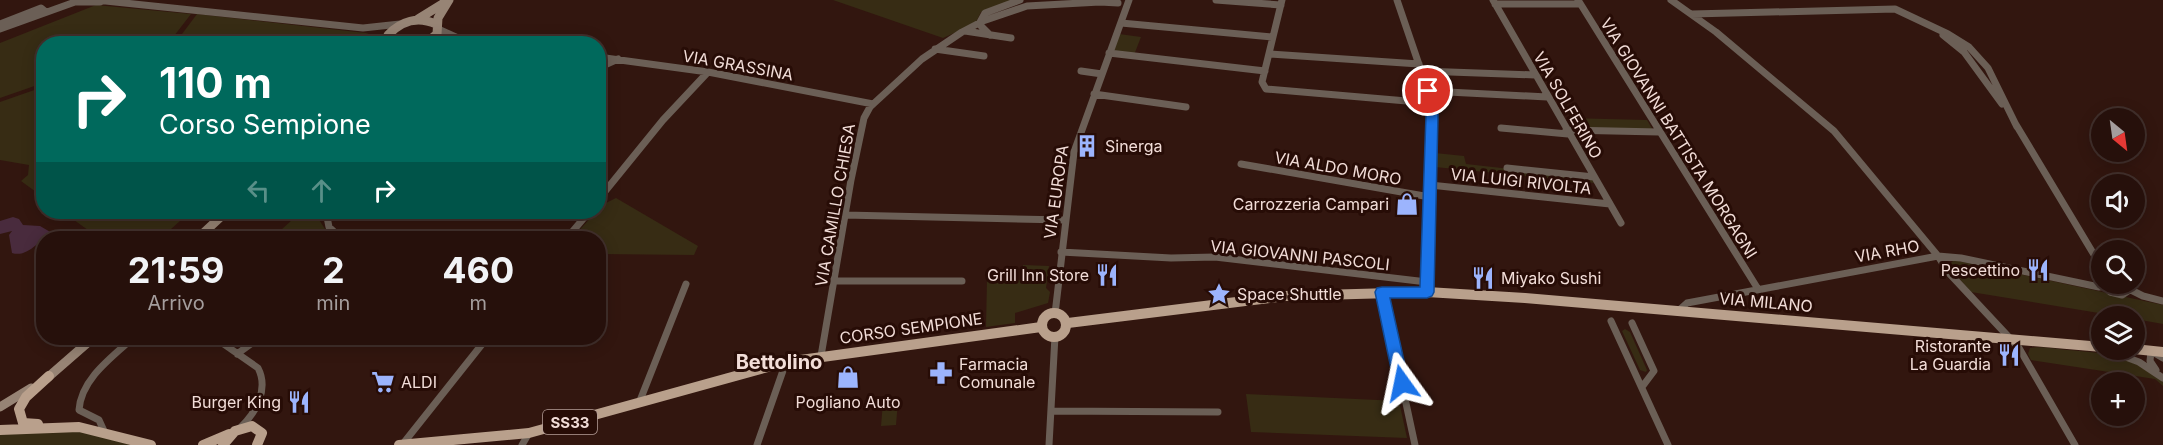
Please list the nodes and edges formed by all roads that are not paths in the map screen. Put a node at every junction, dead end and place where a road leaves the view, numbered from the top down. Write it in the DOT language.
graph roads {
  1 [pos="96,0"];
  2 [pos="449,0"];
  3 [pos="1020,0"];
  4 [pos="1216,0"];
  5 [pos="1397,0"];
  6 [pos="1671,0"];
  7 [pos="1104,1"];
  8 [pos="1129,1"];
  9 [pos="67,2"];
  10 [pos="106,2"];
  11 [pos="1073,2"];
  12 [pos="1282,2"];
  13 [pos="1494,2"];
  14 [pos="1579,2"];
  15 [pos="1119,4"];
  16 [pos="46,12"];
  17 [pos="1692,14"];
  18 [pos="417,20"];
  19 [pos="404,23"];
  20 [pos="1120,23"];
  21 [pos="0,24"];
  22 [pos="979,24"];
  23 [pos="437,26"];
  24 [pos="363,28"];
  25 [pos="0,29"];
  26 [pos="964,31"];
  27 [pos="990,35"];
  28 [pos="381,36"];
  29 [pos="390,36"];
  30 [pos="435,36"];
  31 [pos="450,36"];
  32 [pos="1273,37"];
  33 [pos="1011,38"];
  34 [pos="935,49"];
  35 [pos="1110,53"];
  36 [pos="1269,54"];
  37 [pos="984,56"];
  38 [pos="606,58"];
  39 [pos="618,59"];
  40 [pos="606,65"];
  41 [pos="1420,67"];
  42 [pos="1081,71"];
  43 [pos="1265,71"];
  44 [pos="708,72"];
  45 [pos="1102,74"];
  46 [pos="1535,75"];
  47 [pos="1428,91"];
  48 [pos="1094,94"];
  49 [pos="1547,97"];
  50 [pos="1430,103"];
  51 [pos="873,104"];
  52 [pos="1186,107"];
  53 [pos="1501,128"];
  54 [pos="1567,132"];
  55 [pos="1659,132"];
  56 [pos="1241,164"];
  57 [pos="1507,168"];
  58 [pos="1594,177"];
  59 [pos="1430,185"];
  60 [pos="606,190"];
  61 [pos="1430,198"];
  62 [pos="1610,204"];
  63 [pos="845,215"];
  64 [pos="218,219"];
  65 [pos="583,219"];
  66 [pos="1065,220"];
  67 [pos="1621,223"];
  68 [pos="206,231"];
  69 [pos="573,231"];
  70 [pos="2091,250"];
  71 [pos="1062,252"];
  72 [pos="1938,256"];
  73 [pos="834,281"];
  74 [pos="962,281"];
  75 [pos="686,284"];
  76 [pos="2091,285"];
  77 [pos="1427,287"];
  78 [pos="1758,289"];
  79 [pos="1382,292"];
  80 [pos="2139,294"];
  81 [pos="2163,301"];
  82 [pos="1678,311"];
  83 [pos="1055,314"];
  84 [pos="1611,321"];
  85 [pos="1068,323"];
  86 [pos="1632,323"];
  87 [pos="1041,327"];
  88 [pos="1055,336"];
  89 [pos="2011,339"];
  90 [pos="85,345"];
  91 [pos="127,345"];
  92 [pos="224,345"];
  93 [pos="249,345"];
  94 [pos="481,345"];
  95 [pos="2091,347"];
  96 [pos="2157,351"];
  97 [pos="237,354"];
  98 [pos="821,356"];
  99 [pos="2163,358"];
  100 [pos="2134,360"];
  101 [pos="786,362"];
  102 [pos="50,376"];
  103 [pos="2162,377"];
  104 [pos="1642,387"];
  105 [pos="639,403"];
  106 [pos="0,408"];
  107 [pos="1051,411"];
  108 [pos="253,412"];
  109 [pos="1218,412"];
  110 [pos="79,427"];
  111 [pos="0,430"];
  112 [pos="236,431"];
  113 [pos="104,432"];
  114 [pos="529,433"];
  115 [pos="259,439"];
  116 [pos="151,445"];
  117 [pos="203,445"];
  118 [pos="223,445"];
  119 [pos="400,445"];
  120 [pos="522,445"];
  121 [pos="757,445"];
  122 [pos="1049,445"];
  123 [pos="1415,445"];
  124 [pos="1668,445"];
  125 [pos="2075,445"];
  1 -- 10 [label="street"];
  2 -- 18 [label="main road"];
  2 -- 23 [label="main road"];
  3 -- 22 [label="street"];
  4 -- 12 [label="street"];
  5 -- 41 [label="street"];
  6 -- 17 [label="street"];
  7 -- 11 [label="street, VIA CAMILLO CHIESA"];
  7 -- 15 [label="street, VIA CAMILLO CHIESA"];
  8 -- 15 [label="street, VIA EUROPA"];
  9 -- 10 [label="street"];
  9 -- 16 [label="street"];
  10 -- 24 [label="street"];
  11 -- 22 [label="street, VIA CAMILLO CHIESA"];
  12 -- 32 [label="street"];
  13 -- 14 [label="street"];
  13 -- 46 [label="street, VIA SOLFERINO"];
  14 -- 55 [label="street, VIA GIOVANNI BATTISTA MORGAGNI"];
  15 -- 20 [label="street, VIA EUROPA"];
  16 -- 21 [label="street"];
  16 -- 25 [label="street"];
  17 -- 70 [label="street"];
  17 -- 72 [label="street"];
  18 -- 19 [label="main road"];
  18 -- 23 [label="main road"];
  19 -- 24 [label="street"];
  19 -- 29 [label="main road"];
  20 -- 32 [label="street"];
  20 -- 35 [label="street, VIA EUROPA"];
  22 -- 26 [label="street, VIA CAMILLO CHIESA"];
  22 -- 27 [label="street"];
  23 -- 30 [label="main road"];
  23 -- 31 [label="street"];
  24 -- 28 [label="street"];
  26 -- 27 [label="street"];
  26 -- 34 [label="street, VIA CAMILLO CHIESA"];
  27 -- 33 [label="street"];
  32 -- 36 [label="street"];
  34 -- 37 [label="street"];
  34 -- 51 [label="street, VIA CAMILLO CHIESA"];
  35 -- 43 [label="street"];
  35 -- 45 [label="street, VIA EUROPA"];
  36 -- 41 [label="street"];
  36 -- 43 [label="street"];
  38 -- 39 [label="street, VIA GRASSINA"];
  39 -- 40 [label="street"];
  39 -- 44 [label="street, VIA GRASSINA"];
  41 -- 46 [label="street"];
  41 -- 47 [label="street"];
  42 -- 45 [label="street"];
  43 -- 50 [label="street"];
  44 -- 51 [label="street, VIA GRASSINA"];
  44 -- 60 [label="street"];
  45 -- 48 [label="street, VIA EUROPA"];
  46 -- 49 [label="street, VIA SOLFERINO"];
  47 -- 49 [label="street"];
  47 -- 50 [label="street"];
  48 -- 52 [label="street"];
  48 -- 66 [label="street, VIA EUROPA"];
  49 -- 54 [label="street, VIA SOLFERINO"];
  50 -- 59 [label="street"];
  51 -- 63 [label="street, VIA CAMILLO CHIESA"];
  53 -- 54 [label="street"];
  54 -- 55 [label="street"];
  54 -- 58 [label="street, VIA SOLFERINO"];
  55 -- 78 [label="street, VIA GIOVANNI BATTISTA MORGAGNI"];
  56 -- 61 [label="street, VIA ALDO MORO"];
  57 -- 58 [label="street"];
  58 -- 62 [label="street, VIA SOLFERINO"];
  59 -- 61 [label="street"];
  59 -- 62 [label="street, VIA LUIGI RIVOLTA"];
  61 -- 77 [label="street"];
  62 -- 67 [label="street, VIA SOLFERINO"];
  63 -- 66 [label="street"];
  63 -- 73 [label="street, VIA CAMILLO CHIESA"];
  64 -- 68 [label="main road"];
  65 -- 69 [label="street"];
  66 -- 71 [label="street, VIA EUROPA"];
  71 -- 77 [label="street, VIA GIOVANNI PASCOLI"];
  71 -- 83 [label="street, VIA EUROPA"];
  72 -- 76 [label="street, VIA RHO"];
  72 -- 78 [label="street, VIA RHO"];
  72 -- 89 [label="street"];
  73 -- 74 [label="street"];
  73 -- 98 [label="street, VIA CAMILLO CHIESA"];
  75 -- 105 [label="street"];
  77 -- 79 [label="main road"];
  77 -- 82 [label="main road, VIA MILANO"];
  78 -- 82 [label="street, VIA RHO"];
  79 -- 85 [label="main road"];
  79 -- 123 [label="street"];
  80 -- 81 [label="street, VIA RHO"];
  82 -- 89 [label="main road, VIA MILANO"];
  83 -- 85 [label="main road"];
  83 -- 87 [label="main road"];
  84 -- 104 [label="street"];
  85 -- 88 [label="main road"];
  86 -- 104 [label="street"];
  87 -- 88 [label="main road"];
  87 -- 98 [label="main road, CORSO SEMPIONE / SS33"];
  88 -- 107 [label="street"];
  89 -- 95 [label="main road, VIA MILANO"];
  89 -- 125 [label="street"];
  90 -- 102 [label="main road"];
  91 -- 113 [label="street"];
  92 -- 97 [label="street"];
  93 -- 97 [label="street"];
  94 -- 119 [label="street"];
  96 -- 99 [label="street"];
  96 -- 103 [label="street"];
  97 -- 108 [label="street"];
  98 -- 101 [label="main road, CORSO SEMPIONE / SS33"];
  100 -- 103 [label="street"];
  101 -- 105 [label="main road, CORSO SEMPIONE / SS33"];
  101 -- 121 [label="street"];
  102 -- 106 [label="main road"];
  102 -- 110 [label="main road"];
  104 -- 124 [label="street"];
  105 -- 114 [label="main road, CORSO SEMPIONE / SS33"];
  107 -- 109 [label="street"];
  107 -- 122 [label="street"];
  108 -- 112 [label="street"];
  108 -- 115 [label="street"];
  110 -- 111 [label="main road"];
  110 -- 113 [label="main road"];
  112 -- 115 [label="main road"];
  112 -- 117 [label="main road"];
  112 -- 118 [label="main road"];
  113 -- 116 [label="main road"];
  114 -- 119 [label="main road, CORSO SEMPIONE / SS33"];
  114 -- 120 [label="street"];
}
